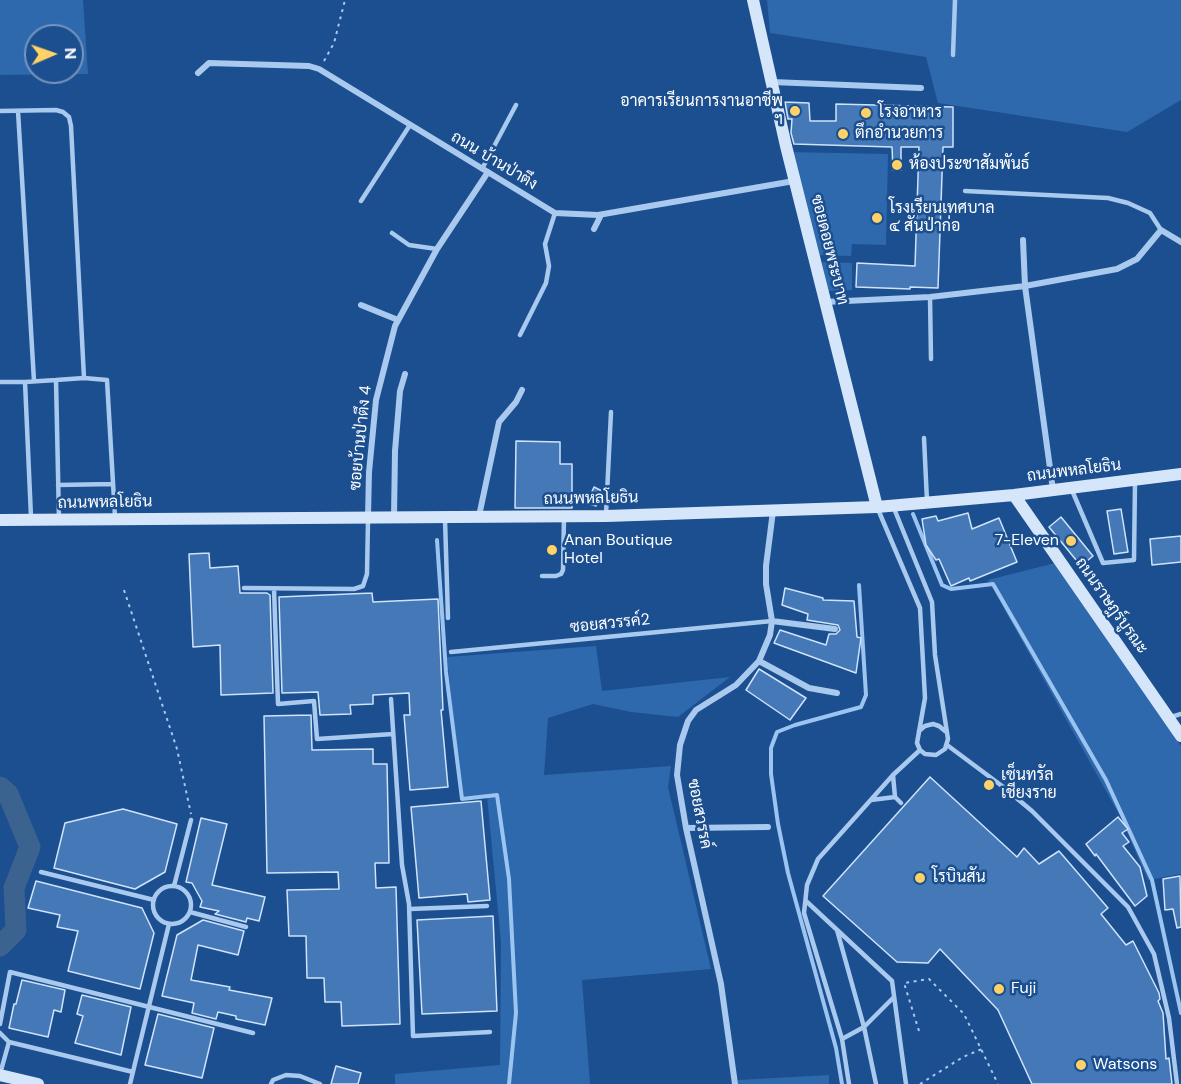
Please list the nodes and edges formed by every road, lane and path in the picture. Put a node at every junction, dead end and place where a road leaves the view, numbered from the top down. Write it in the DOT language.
graph roads {
  1 [pos="345,0"];
  2 [pos="753,0"];
  3 [pos="955,0"];
  4 [pos="953,55"];
  5 [pos="319,69"];
  6 [pos="198,73"];
  7 [pos="772,82"];
  8 [pos="921,88"];
  9 [pos="516,105"];
  10 [pos="0,111"];
  11 [pos="18,111"];
  12 [pos="410,125"];
  13 [pos="485,171"];
  14 [pos="795,181"];
  15 [pos="965,190"];
  16 [pos="361,201"];
  17 [pos="555,213"];
  18 [pos="601,215"];
  19 [pos="594,229"];
  20 [pos="1161,230"];
  21 [pos="392,233"];
  22 [pos="1023,240"];
  23 [pos="1181,242"];
  24 [pos="438,249"];
  25 [pos="1025,286"];
  26 [pos="930,297"];
  27 [pos="825,302"];
  28 [pos="361,305"];
  29 [pos="396,323"];
  30 [pos="520,335"];
  31 [pos="931,359"];
  32 [pos="405,374"];
  33 [pos="84,378"];
  34 [pos="56,380"];
  35 [pos="34,381"];
  36 [pos="0,382"];
  37 [pos="25,382"];
  38 [pos="522,390"];
  39 [pos="611,412"];
  40 [pos="924,438"];
  41 [pos="1181,474"];
  42 [pos="1135,480"];
  43 [pos="113,484"];
  44 [pos="58,485"];
  45 [pos="1071,488"];
  46 [pos="1053,490"];
  47 [pos="1014,495"];
  48 [pos="927,503"];
  49 [pos="892,506"];
  50 [pos="877,507"];
  51 [pos="773,511"];
  52 [pos="445,516"];
  53 [pos="479,516"];
  54 [pos="564,516"];
  55 [pos="606,516"];
  56 [pos="368,517"];
  57 [pos="394,517"];
  58 [pos="0,520"];
  59 [pos="31,520"];
  60 [pos="115,520"];
  61 [pos="59,521"];
  62 [pos="542,576"];
  63 [pos="244,588"];
  64 [pos="274,588"];
  65 [pos="124,590"];
  66 [pos="448,618"];
  67 [pos="772,621"];
  68 [pos="835,629"];
  69 [pos="451,652"];
  70 [pos="759,661"];
  71 [pos="837,693"];
  72 [pos="391,699"];
  73 [pos="1181,714"];
  74 [pos="1168,718"];
  75 [pos="919,731"];
  76 [pos="946,733"];
  77 [pos="393,734"];
  78 [pos="1181,736"];
  79 [pos="947,745"];
  80 [pos="920,750"];
  81 [pos="893,775"];
  82 [pos="895,797"];
  83 [pos="871,800"];
  84 [pos="901,803"];
  85 [pos="191,820"];
  86 [pos="768,827"];
  87 [pos="686,828"];
  88 [pos="41,872"];
  89 [pos="174,886"];
  90 [pos="154,900"];
  91 [pos="806,901"];
  92 [pos="487,906"];
  93 [pos="410,909"];
  94 [pos="189,912"];
  95 [pos="169,924"];
  96 [pos="246,927"];
  97 [pos="837,929"];
  98 [pos="894,997"];
  99 [pos="149,1007"];
  100 [pos="0,1024"];
  101 [pos="864,1027"];
  102 [pos="919,1031"];
  103 [pos="490,1032"];
  104 [pos="0,1033"];
  105 [pos="253,1033"];
  106 [pos="842,1039"];
  107 [pos="9,1042"];
  108 [pos="982,1049"];
  109 [pos="132,1072"];
  110 [pos="0,1074"];
  111 [pos="38,1084"];
  112 [pos="130,1084"];
  113 [pos="271,1084"];
  114 [pos="320,1084"];
  115 [pos="735,1084"];
  116 [pos="849,1084"];
  117 [pos="876,1084"];
  118 [pos="906,1084"];
  119 [pos="920,1084"];
  120 [pos="998,1084"];
  121 [pos="1177,1084"];
  1 -- 5 [label="path"];
  2 -- 7 [label="main road, ซอยดอยพระบาท"];
  3 -- 4 [label="lane"];
  5 -- 6 [label="street, ถนน บ้านป่าตึง"];
  5 -- 12 [label="street, ถนน บ้านป่าตึง"];
  7 -- 8 [label="street"];
  7 -- 14 [label="main road, ซอยดอยพระบาท"];
  9 -- 13 [label="lane"];
  10 -- 11 [label="lane"];
  11 -- 33 [label="lane"];
  11 -- 35 [label="lane"];
  12 -- 13 [label="street, ถนน บ้านป่าตึง"];
  12 -- 16 [label="lane"];
  13 -- 17 [label="street, ถนน บ้านป่าตึง"];
  13 -- 24 [label="street, ซอยบ้านป่าตึง 4"];
  14 -- 18 [label="street, ถนน บ้านป่าตึง"];
  14 -- 27 [label="main road, ซอยดอยพระบาท"];
  15 -- 20 [label="lane"];
  17 -- 18 [label="street, ถนน บ้านป่าตึง"];
  17 -- 30 [label="lane"];
  18 -- 19 [label="street"];
  20 -- 23 [label="street"];
  20 -- 25 [label="street"];
  21 -- 24 [label="lane"];
  22 -- 25 [label="street"];
  24 -- 29 [label="street, ซอยบ้านป่าตึง 4"];
  25 -- 26 [label="street"];
  25 -- 46 [label="street"];
  26 -- 27 [label="street"];
  26 -- 31 [label="lane"];
  27 -- 50 [label="main road, ซอยดอยพระบาท"];
  28 -- 29 [label="street"];
  29 -- 56 [label="street, ซอยบ้านป่าตึง 4"];
  32 -- 57 [label="street"];
  33 -- 34 [label="lane"];
  33 -- 43 [label="lane"];
  34 -- 35 [label="lane"];
  34 -- 44 [label="lane"];
  35 -- 37 [label="lane"];
  36 -- 37 [label="lane"];
  37 -- 59 [label="lane"];
  38 -- 53 [label="street"];
  39 -- 55 [label="lane"];
  40 -- 48 [label="lane"];
  41 -- 42 [label="main road, ถนนพหลโยธิน"];
  42 -- 45 [label="main road, ถนนพหลโยธิน"];
  42 -- 45 [label="lane"];
  43 -- 44 [label="lane"];
  43 -- 60 [label="lane"];
  44 -- 61 [label="lane"];
  45 -- 46 [label="main road, ถนนพหลโยธิน"];
  46 -- 47 [label="main road, ถนนพหลโยธิน"];
  47 -- 48 [label="main road, ถนนพหลโยธิน"];
  47 -- 74 [label="main road, ถนนราษฎร์บูรณะ"];
  48 -- 49 [label="main road, ถนนพหลโยธิน"];
  49 -- 50 [label="main road, ถนนพหลโยธิน"];
  49 -- 76 [label="lane"];
  50 -- 51 [label="main road, ถนนพหลโยธิน"];
  50 -- 75 [label="lane"];
  51 -- 55 [label="main road, ถนนพหลโยธิน"];
  51 -- 67 [label="street, ซอยสวรรค์"];
  52 -- 53 [label="main road, ถนนพหลโยธิน"];
  52 -- 57 [label="main road, ถนนพหลโยธิน"];
  52 -- 66 [label="lane"];
  53 -- 54 [label="main road, ถนนพหลโยธิน"];
  54 -- 55 [label="main road, ถนนพหลโยธิน"];
  54 -- 62 [label="lane"];
  56 -- 57 [label="main road, ถนนพหลโยธิน"];
  56 -- 60 [label="main road, ถนนพหลโยธิน"];
  56 -- 64 [label="lane"];
  58 -- 59 [label="main road, ถนนพหลโยธิน"];
  59 -- 61 [label="main road, ถนนพหลโยธิน"];
  60 -- 61 [label="main road, ถนนพหลโยธิน"];
  63 -- 64 [label="lane"];
  64 -- 77 [label="lane"];
  65 -- 85 [label="path"];
  67 -- 68 [label="street"];
  67 -- 69 [label="lane, ซอยสวรรค์2"];
  67 -- 70 [label="street, ซอยสวรรค์"];
  70 -- 71 [label="street"];
  70 -- 87 [label="street, ซอยสวรรค์"];
  72 -- 77 [label="lane"];
  73 -- 74 [label="lane"];
  74 -- 78 [label="main road, ถนนราษฎร์บูรณะ"];
  75 -- 76 [label="lane"];
  75 -- 80 [label="lane"];
  76 -- 79 [label="lane"];
  77 -- 93 [label="lane"];
  79 -- 80 [label="lane"];
  79 -- 121 [label="lane"];
  80 -- 81 [label="lane"];
  81 -- 82 [label="lane"];
  81 -- 83 [label="lane"];
  82 -- 83 [label="lane"];
  82 -- 84 [label="lane"];
  83 -- 91 [label="lane"];
  85 -- 89 [label="lane"];
  86 -- 87 [label="street"];
  87 -- 115 [label="street, ซอยสวรรค์"];
  88 -- 90 [label="lane"];
  89 -- 90 [label="lane"];
  89 -- 94 [label="lane"];
  90 -- 95 [label="lane"];
  91 -- 97 [label="lane"];
  91 -- 106 [label="lane"];
  92 -- 93 [label="lane"];
  93 -- 103 [label="lane"];
  94 -- 95 [label="lane"];
  94 -- 96 [label="lane"];
  95 -- 99 [label="lane"];
  97 -- 98 [label="lane"];
  97 -- 101 [label="lane"];
  98 -- 101 [label="lane"];
  98 -- 118 [label="lane"];
  99 -- 100 [label="lane"];
  99 -- 105 [label="lane"];
  99 -- 109 [label="lane"];
  101 -- 106 [label="lane"];
  101 -- 117 [label="lane"];
  102 -- 108 [label="path"];
  104 -- 107 [label="lane"];
  106 -- 116 [label="lane"];
  107 -- 109 [label="lane"];
  107 -- 110 [label="lane"];
  108 -- 119 [label="path"];
  108 -- 120 [label="path"];
  109 -- 112 [label="lane"];
  110 -- 111 [label="main road"];
  113 -- 114 [label="lane"];
}
